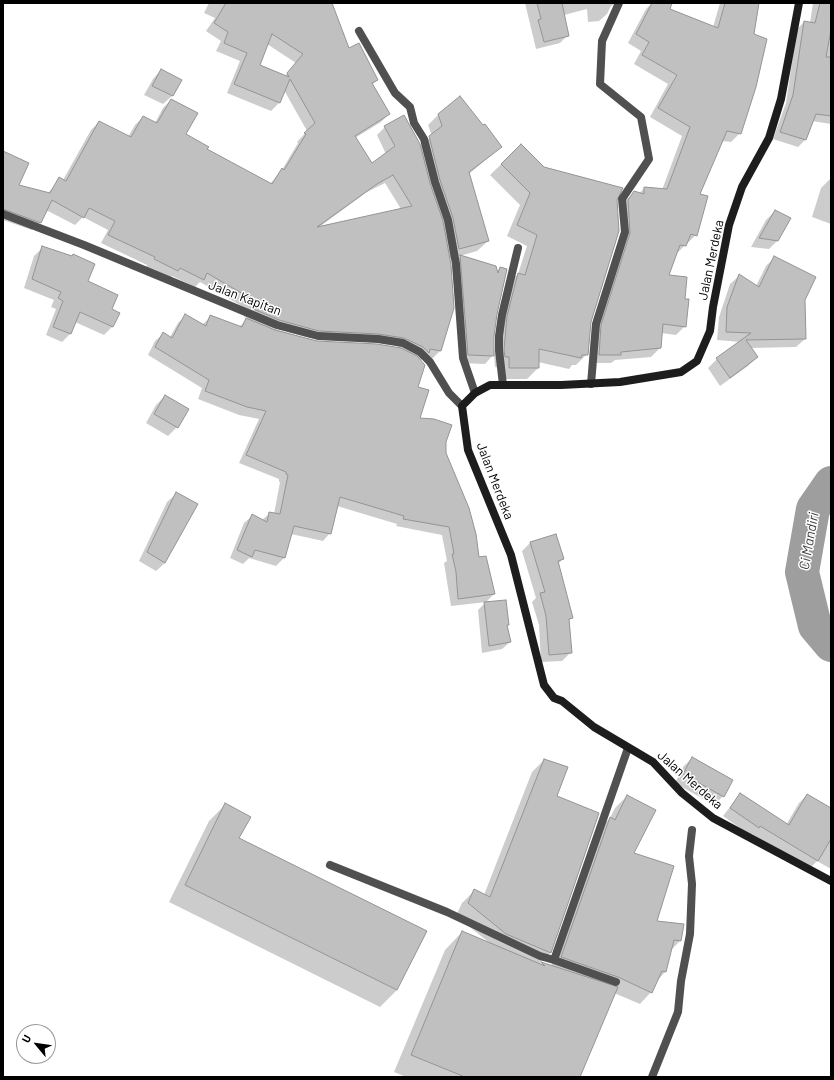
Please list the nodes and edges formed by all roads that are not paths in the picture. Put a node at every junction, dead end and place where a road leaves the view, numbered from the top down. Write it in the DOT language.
graph roads {
  1 [pos="619,3"];
  2 [pos="799,3"];
  3 [pos="359,31"];
  4 [pos="3,214"];
  5 [pos="518,248"];
  6 [pos="503,384"];
  7 [pos="591,384"];
  8 [pos="475,394"];
  9 [pos="462,406"];
  10 [pos="628,748"];
  11 [pos="692,830"];
  12 [pos="330,865"];
  13 [pos="831,881"];
  14 [pos="554,960"];
  15 [pos="616,982"];
  16 [pos="652,1077"];
  1 -- 7 [label="street"];
  2 -- 7 [label="street, Jalan Merdeka"];
  3 -- 8 [label="street"];
  4 -- 9 [label="street, Jalan Kapitan"];
  5 -- 6 [label="street"];
  6 -- 7 [label="street, Jalan Merdeka"];
  6 -- 8 [label="street, Jalan Merdeka"];
  8 -- 9 [label="street, Jalan Merdeka"];
  9 -- 10 [label="street, Jalan Merdeka"];
  10 -- 13 [label="street, Jalan Merdeka"];
  10 -- 14 [label="street"];
  11 -- 16 [label="street"];
  12 -- 14 [label="street"];
  14 -- 15 [label="street"];
}
